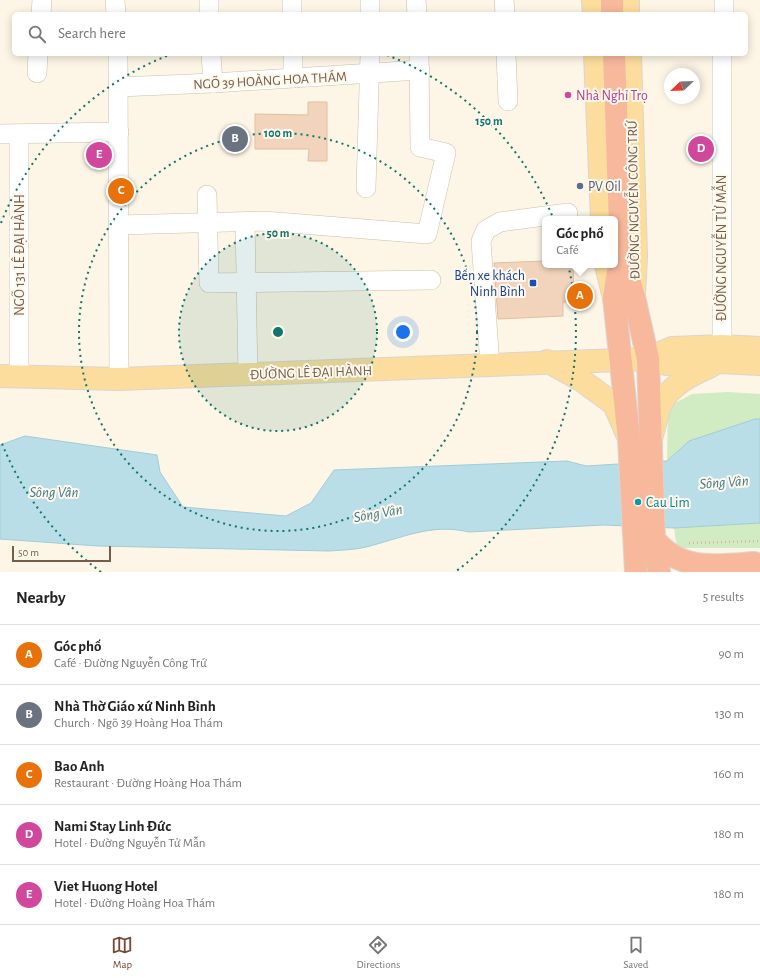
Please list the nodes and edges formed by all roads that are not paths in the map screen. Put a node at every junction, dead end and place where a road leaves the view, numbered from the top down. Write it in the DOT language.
graph roads {
  1 [pos="42,0"];
  2 [pos="115,0"];
  3 [pos="208,0"];
  4 [pos="292,0"];
  5 [pos="370,0"];
  6 [pos="416,0"];
  7 [pos="504,0"];
  8 [pos="593,0"];
  9 [pos="612,0"];
  10 [pos="628,0"];
  11 [pos="724,0"];
  12 [pos="41,12"];
  13 [pos="116,12"];
  14 [pos="209,12"];
  15 [pos="292,12"];
  16 [pos="370,12"];
  17 [pos="417,12"];
  18 [pos="505,12"];
  19 [pos="594,12"];
  20 [pos="612,12"];
  21 [pos="628,12"];
  22 [pos="724,12"];
  23 [pos="38,56"];
  24 [pos="118,56"];
  25 [pos="211,56"];
  26 [pos="293,56"];
  27 [pos="370,56"];
  28 [pos="506,56"];
  29 [pos="595,56"];
  30 [pos="614,56"];
  31 [pos="630,56"];
  32 [pos="722,56"];
  33 [pos="420,62"];
  34 [pos="37,73"];
  35 [pos="370,74"];
  36 [pos="294,77"];
  37 [pos="213,83"];
  38 [pos="119,87"];
  39 [pos="508,101"];
  40 [pos="119,132"];
  41 [pos="0,134"];
  42 [pos="19,134"];
  43 [pos="366,188"];
  44 [pos="207,195"];
  45 [pos="568,214"];
  46 [pos="551,216"];
  47 [pos="602,216"];
  48 [pos="614,216"];
  49 [pos="542,217"];
  50 [pos="245,222"];
  51 [pos="209,224"];
  52 [pos="118,225"];
  53 [pos="617,268"];
  54 [pos="431,280"];
  55 [pos="246,282"];
  56 [pos="624,297"];
  57 [pos="760,348"];
  58 [pos="720,354"];
  59 [pos="648,359"];
  60 [pos="622,360"];
  61 [pos="547,361"];
  62 [pos="760,364"];
  63 [pos="490,365"];
  64 [pos="248,374"];
  65 [pos="10,377"];
  66 [pos="119,379"];
  67 [pos="629,438"];
  68 [pos="651,438"];
  69 [pos="644,539"];
  70 [pos="757,563"];
  71 [pos="635,570"];
  72 [pos="659,572"];
  73 [pos="714,572"];
  1 -- 12 [label="street"];
  2 -- 13 [label="street"];
  3 -- 14 [label="street"];
  4 -- 15 [label="street"];
  5 -- 16 [label="street"];
  6 -- 17 [label="street"];
  7 -- 18 [label="street"];
  8 -- 19 [label="main road"];
  9 -- 20 [label="highway"];
  10 -- 21 [label="main road"];
  11 -- 22 [label="street"];
  23 -- 34 [label="street"];
  24 -- 38 [label="street"];
  25 -- 37 [label="street"];
  26 -- 36 [label="street"];
  27 -- 35 [label="street"];
  28 -- 39 [label="street"];
  29 -- 47 [label="main road"];
  30 -- 48 [label="highway, ĐƯỜNG NGUYỄN CÔNG TRỨ"];
  31 -- 56 [label="main road, ĐƯỜNG NGUYỄN CÔNG TRỨ"];
  32 -- 58 [label="street, ĐƯỜNG NGUYỄN TỬ MẪN"];
  33 -- 35 [label="street, NGÕ 39 HOÀNG HOA THÁM"];
  33 -- 50 [label="street"];
  35 -- 36 [label="street, NGÕ 39 HOÀNG HOA THÁM"];
  35 -- 43 [label="street"];
  36 -- 37 [label="street, NGÕ 39 HOÀNG HOA THÁM"];
  37 -- 38 [label="street, NGÕ 39 HOÀNG HOA THÁM"];
  38 -- 40 [label="street"];
  40 -- 42 [label="street"];
  40 -- 52 [label="street"];
  41 -- 42 [label="street"];
  42 -- 65 [label="street, NGÕ 131 LÊ ĐẠI HÀNH"];
  44 -- 51 [label="street"];
  45 -- 46 [label="street"];
  49 -- 63 [label="street"];
  50 -- 51 [label="street"];
  50 -- 55 [label="street"];
  51 -- 52 [label="street"];
  51 -- 55 [label="street"];
  52 -- 66 [label="street"];
  53 -- 56 [label="highway, ĐƯỜNG NGUYỄN CÔNG TRỨ"];
  54 -- 55 [label="street"];
  55 -- 64 [label="street"];
  56 -- 59 [label="highway, ĐƯỜNG NGUYỄN CÔNG TRỨ"];
  56 -- 60 [label="highway, ĐƯỜNG NGUYỄN CÔNG TRỨ"];
  57 -- 58 [label="main road"];
  58 -- 59 [label="main road, ĐƯỜNG LÊ ĐẠI HÀNH"];
  58 -- 62 [label="main road"];
  58 -- 68 [label="main road"];
  59 -- 60 [label="main road, ĐƯỜNG LÊ ĐẠI HÀNH"];
  59 -- 68 [label="highway, ĐƯỜNG NGUYỄN CÔNG TRỨ"];
  60 -- 61 [label="main road, ĐƯỜNG LÊ ĐẠI HÀNH"];
  60 -- 67 [label="highway, ĐƯỜNG NGUYỄN CÔNG TRỨ"];
  61 -- 63 [label="main road, ĐƯỜNG LÊ ĐẠI HÀNH"];
  61 -- 67 [label="main road"];
  63 -- 64 [label="main road, ĐƯỜNG LÊ ĐẠI HÀNH"];
  64 -- 66 [label="main road, ĐƯỜNG LÊ ĐẠI HÀNH"];
  65 -- 66 [label="main road, ĐƯỜNG LÊ ĐẠI HÀNH"];
  67 -- 69 [label="highway, ĐƯỜNG NGUYỄN CÔNG TRỨ"];
  68 -- 69 [label="highway, ĐƯỜNG NGUYỄN CÔNG TRỨ"];
  69 -- 70 [label="highway"];
  69 -- 71 [label="highway"];
  69 -- 72 [label="highway"];
  70 -- 73 [label="main road"];
}
